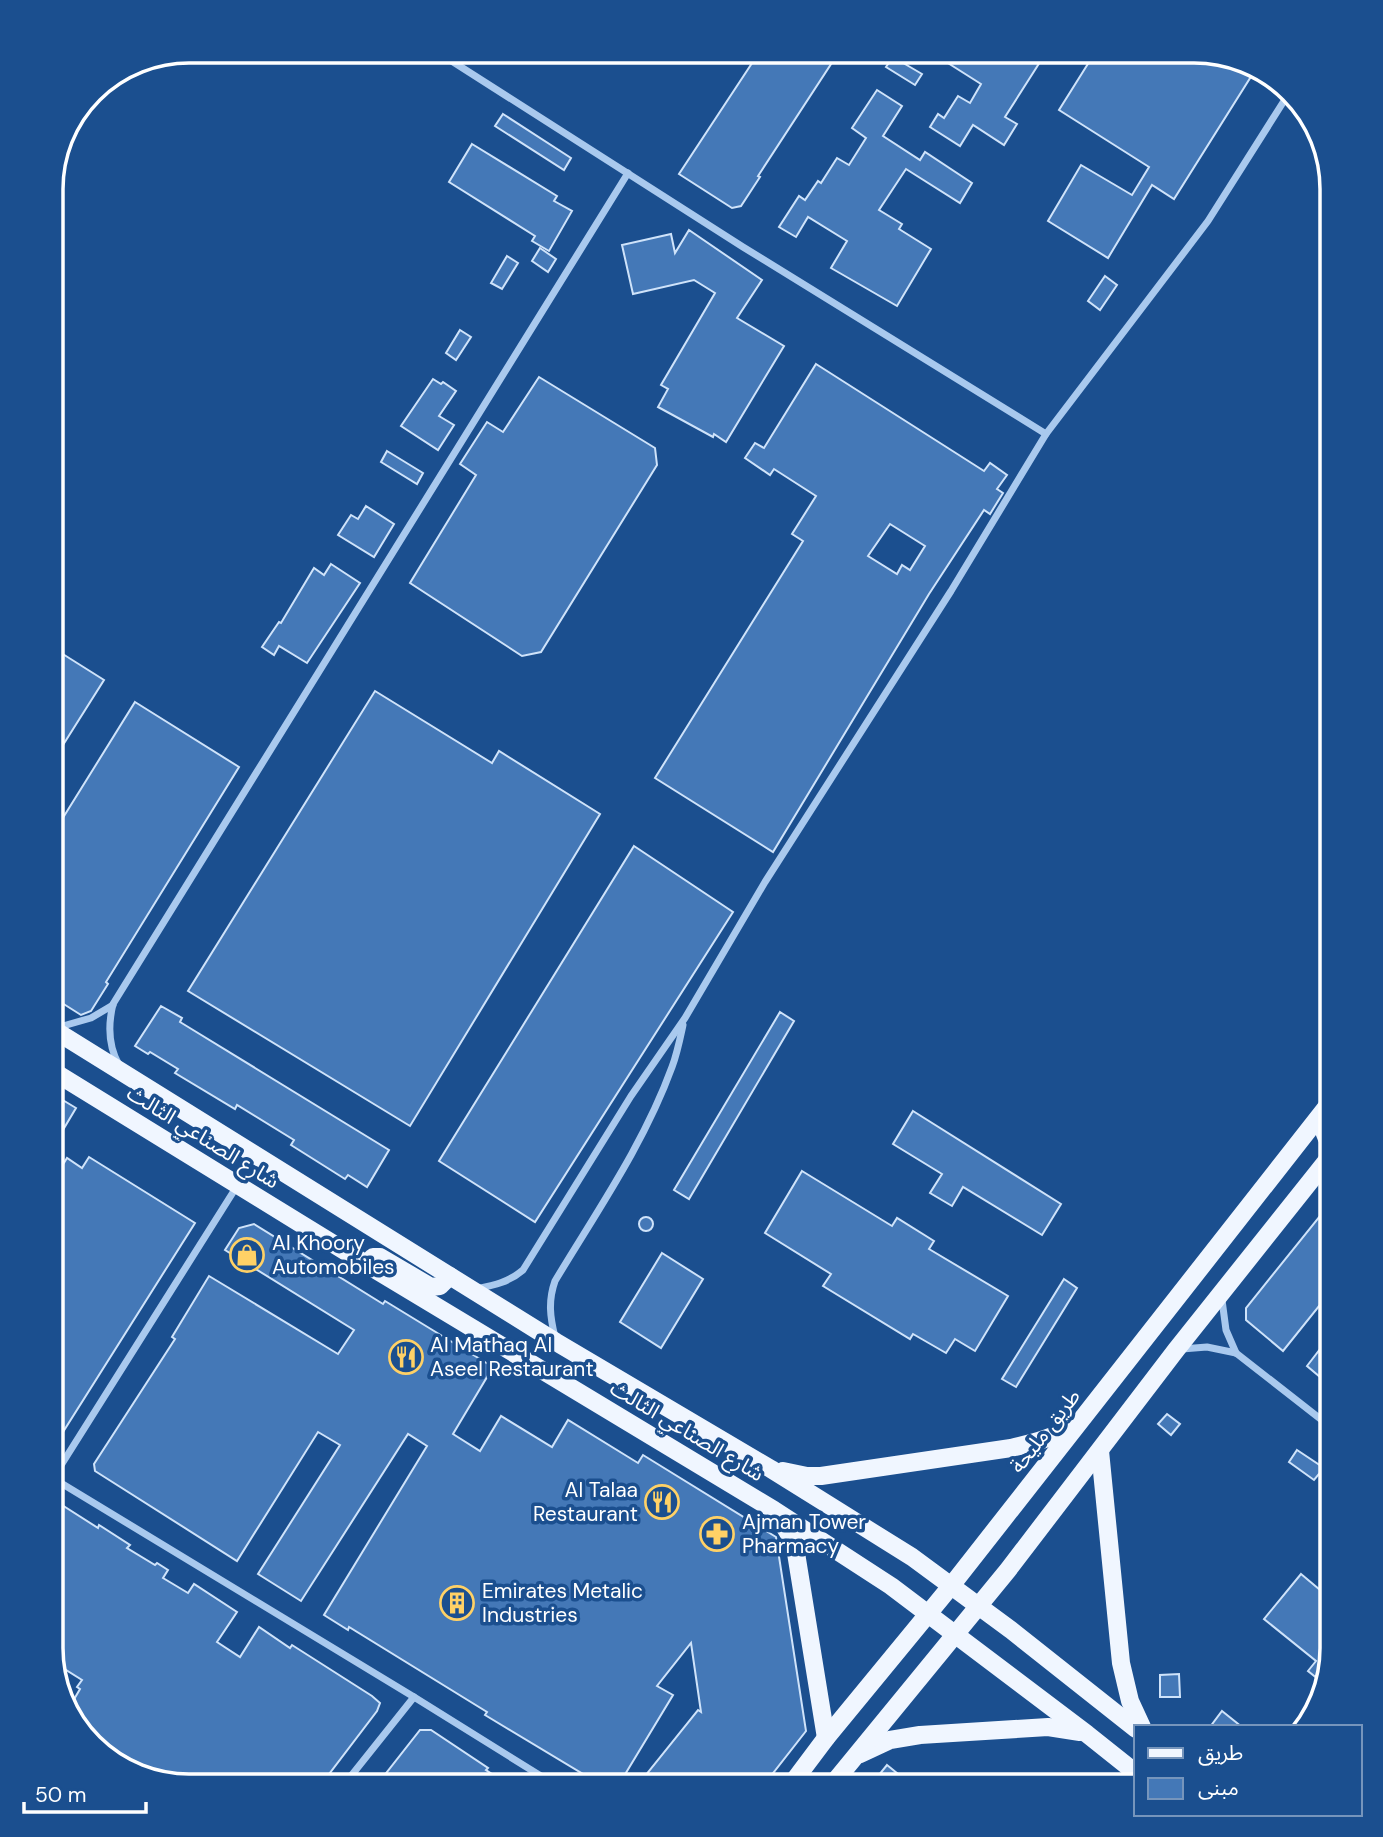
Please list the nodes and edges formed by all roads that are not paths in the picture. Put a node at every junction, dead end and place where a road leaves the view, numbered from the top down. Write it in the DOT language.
graph roads {
  1 [pos="455,63"];
  2 [pos="1284,101"];
  3 [pos="628,173"];
  4 [pos="1046,434"];
  5 [pos="113,1004"];
  6 [pos="685,1018"];
  7 [pos="63,1026"];
  8 [pos="63,1036"];
  9 [pos="122,1072"];
  10 [pos="63,1077"];
  11 [pos="1320,1116"];
  12 [pos="1320,1169"];
  13 [pos="238,1185"];
  14 [pos="366,1264"];
  15 [pos="450,1276"];
  16 [pos="472,1289"];
  17 [pos="1222,1293"];
  18 [pos="556,1342"];
  19 [pos="1176,1350"];
  20 [pos="1236,1353"];
  21 [pos="1087,1414"];
  22 [pos="1320,1419"];
  23 [pos="1100,1451"];
  24 [pos="63,1461"];
  25 [pos="771,1469"];
  26 [pos="63,1485"];
  27 [pos="774,1510"];
  28 [pos="951,1587"];
  29 [pos="979,1606"];
  30 [pos="928,1615"];
  31 [pos="956,1635"];
  32 [pos="414,1697"];
  33 [pos="1141,1725"];
  34 [pos="1134,1727"];
  35 [pos="1087,1734"];
  36 [pos="826,1738"];
  37 [pos="854,1757"];
  38 [pos="1134,1771"];
  39 [pos="353,1774"];
  40 [pos="538,1774"];
  41 [pos="799,1774"];
  42 [pos="841,1774"];
  1 -- 3 [label="street"];
  2 -- 4 [label="street"];
  3 -- 4 [label="street"];
  3 -- 5 [label="street"];
  4 -- 6 [label="street"];
  5 -- 7 [label="street"];
  5 -- 9 [label="street"];
  6 -- 16 [label="street"];
  6 -- 18 [label="street"];
  8 -- 9 [label="main road, شارع الصناعي الثالث"];
  9 -- 15 [label="main road, شارع الصناعي الثالث"];
  10 -- 13 [label="main road, شارع الصناعي الثالث"];
  11 -- 21 [label="main road, طريق مليحة"];
  12 -- 17 [label="main road"];
  13 -- 14 [label="main road, شارع الصناعي الثالث"];
  13 -- 24 [label="street"];
  14 -- 15 [label="main road"];
  14 -- 27 [label="main road, شارع الصناعي الثالث"];
  15 -- 16 [label="main road, شارع الصناعي الثالث"];
  16 -- 18 [label="main road, شارع الصناعي الثالث"];
  17 -- 19 [label="main road"];
  17 -- 20 [label="street"];
  18 -- 25 [label="main road, شارع الصناعي الثالث"];
  19 -- 20 [label="street"];
  19 -- 23 [label="main road"];
  20 -- 22 [label="street"];
  21 -- 25 [label="main road"];
  21 -- 28 [label="main road, طريق مليحة"];
  23 -- 29 [label="main road"];
  23 -- 33 [label="main road"];
  25 -- 28 [label="main road, شارع الصناعي الثالث"];
  26 -- 32 [label="street"];
  27 -- 30 [label="main road, شارع الصناعي الثالث"];
  27 -- 36 [label="main road"];
  28 -- 29 [label="main road, شارع الصناعي الثالث"];
  28 -- 30 [label="main road, طريق مليحة"];
  29 -- 31 [label="main road"];
  29 -- 34 [label="main road, شارع الصناعي الثالث"];
  30 -- 31 [label="main road, شارع الصناعي الثالث"];
  30 -- 36 [label="main road, طريق مليحة"];
  31 -- 35 [label="main road, شارع الصناعي الثالث"];
  31 -- 37 [label="main road"];
  32 -- 39 [label="street"];
  32 -- 40 [label="street"];
  35 -- 37 [label="main road"];
  35 -- 38 [label="main road, شارع الصناعي الثالث"];
  36 -- 41 [label="main road, طريق مليحة"];
  37 -- 42 [label="main road"];
}
